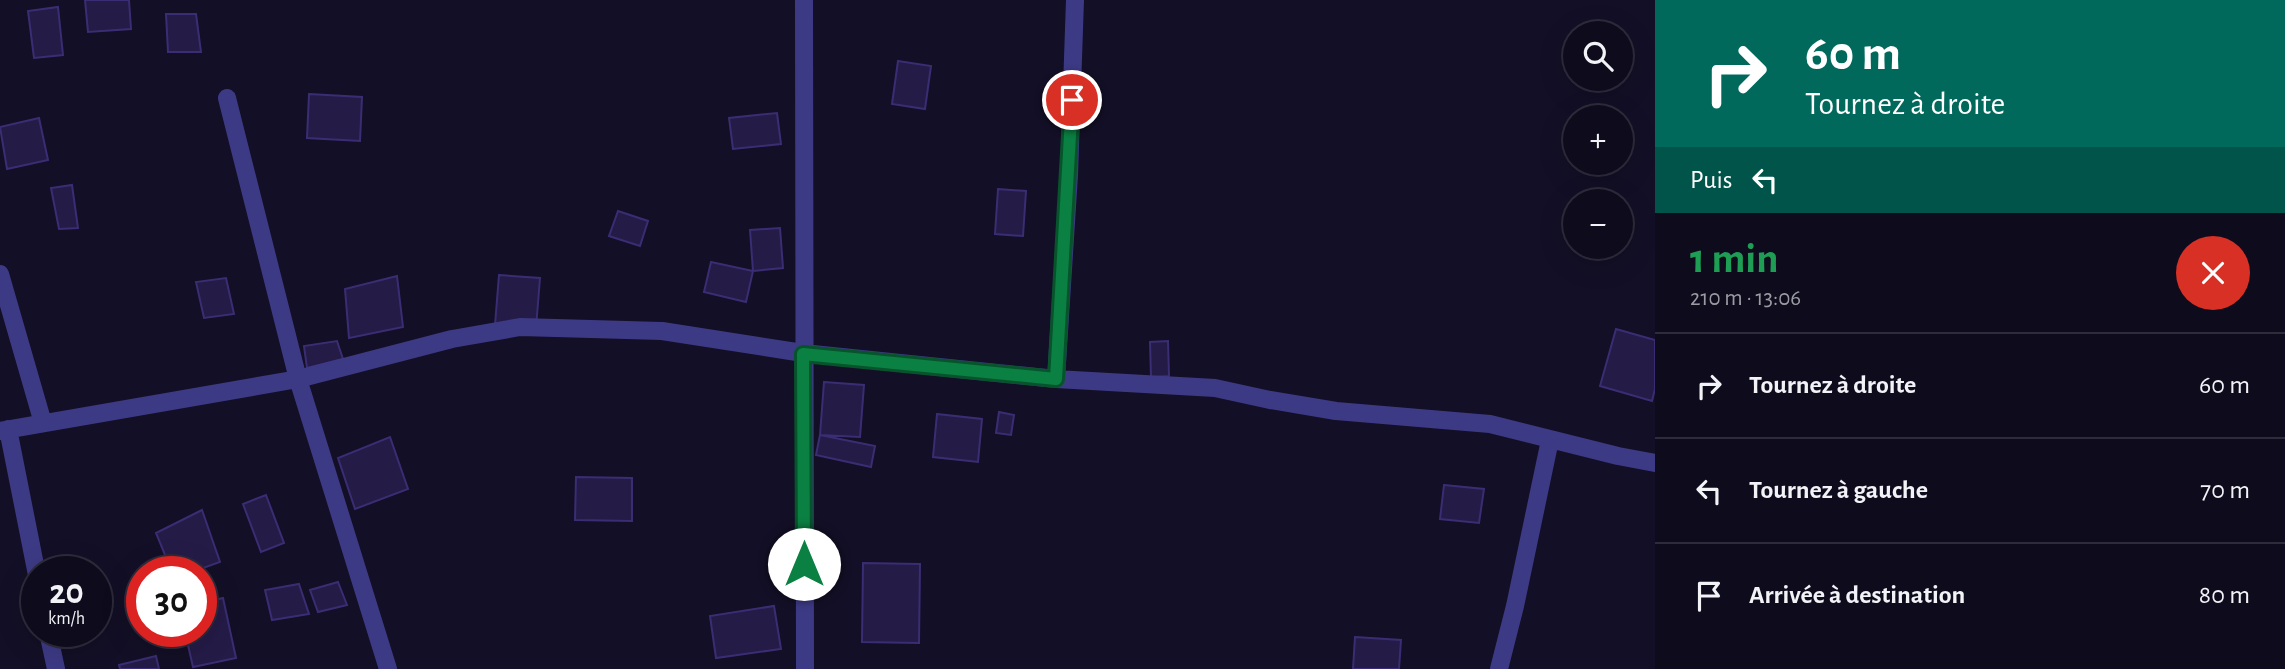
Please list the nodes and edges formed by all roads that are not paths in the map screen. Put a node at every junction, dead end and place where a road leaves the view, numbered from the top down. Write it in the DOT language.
graph roads {
  1 [pos="804,0"];
  2 [pos="1075,0"];
  3 [pos="227,98"];
  4 [pos="0,274"];
  5 [pos="803,354"];
  6 [pos="1056,379"];
  7 [pos="298,380"];
  8 [pos="43,423"];
  9 [pos="4,430"];
  10 [pos="1550,440"];
  11 [pos="1655,463"];
  12 [pos="33,556"];
  13 [pos="51,647"];
  14 [pos="55,669"];
  15 [pos="388,669"];
  16 [pos="805,669"];
  17 [pos="1499,669"];
  1 -- 5 [label="street"];
  2 -- 6 [label="street"];
  3 -- 7 [label="street"];
  4 -- 8 [label="street"];
  5 -- 6 [label="street"];
  5 -- 7 [label="street"];
  5 -- 16 [label="street"];
  6 -- 10 [label="street"];
  7 -- 8 [label="street"];
  7 -- 15 [label="street"];
  8 -- 9 [label="street"];
  9 -- 12 [label="street"];
  10 -- 11 [label="street"];
  10 -- 17 [label="street"];
  13 -- 14 [label="street"];
}
